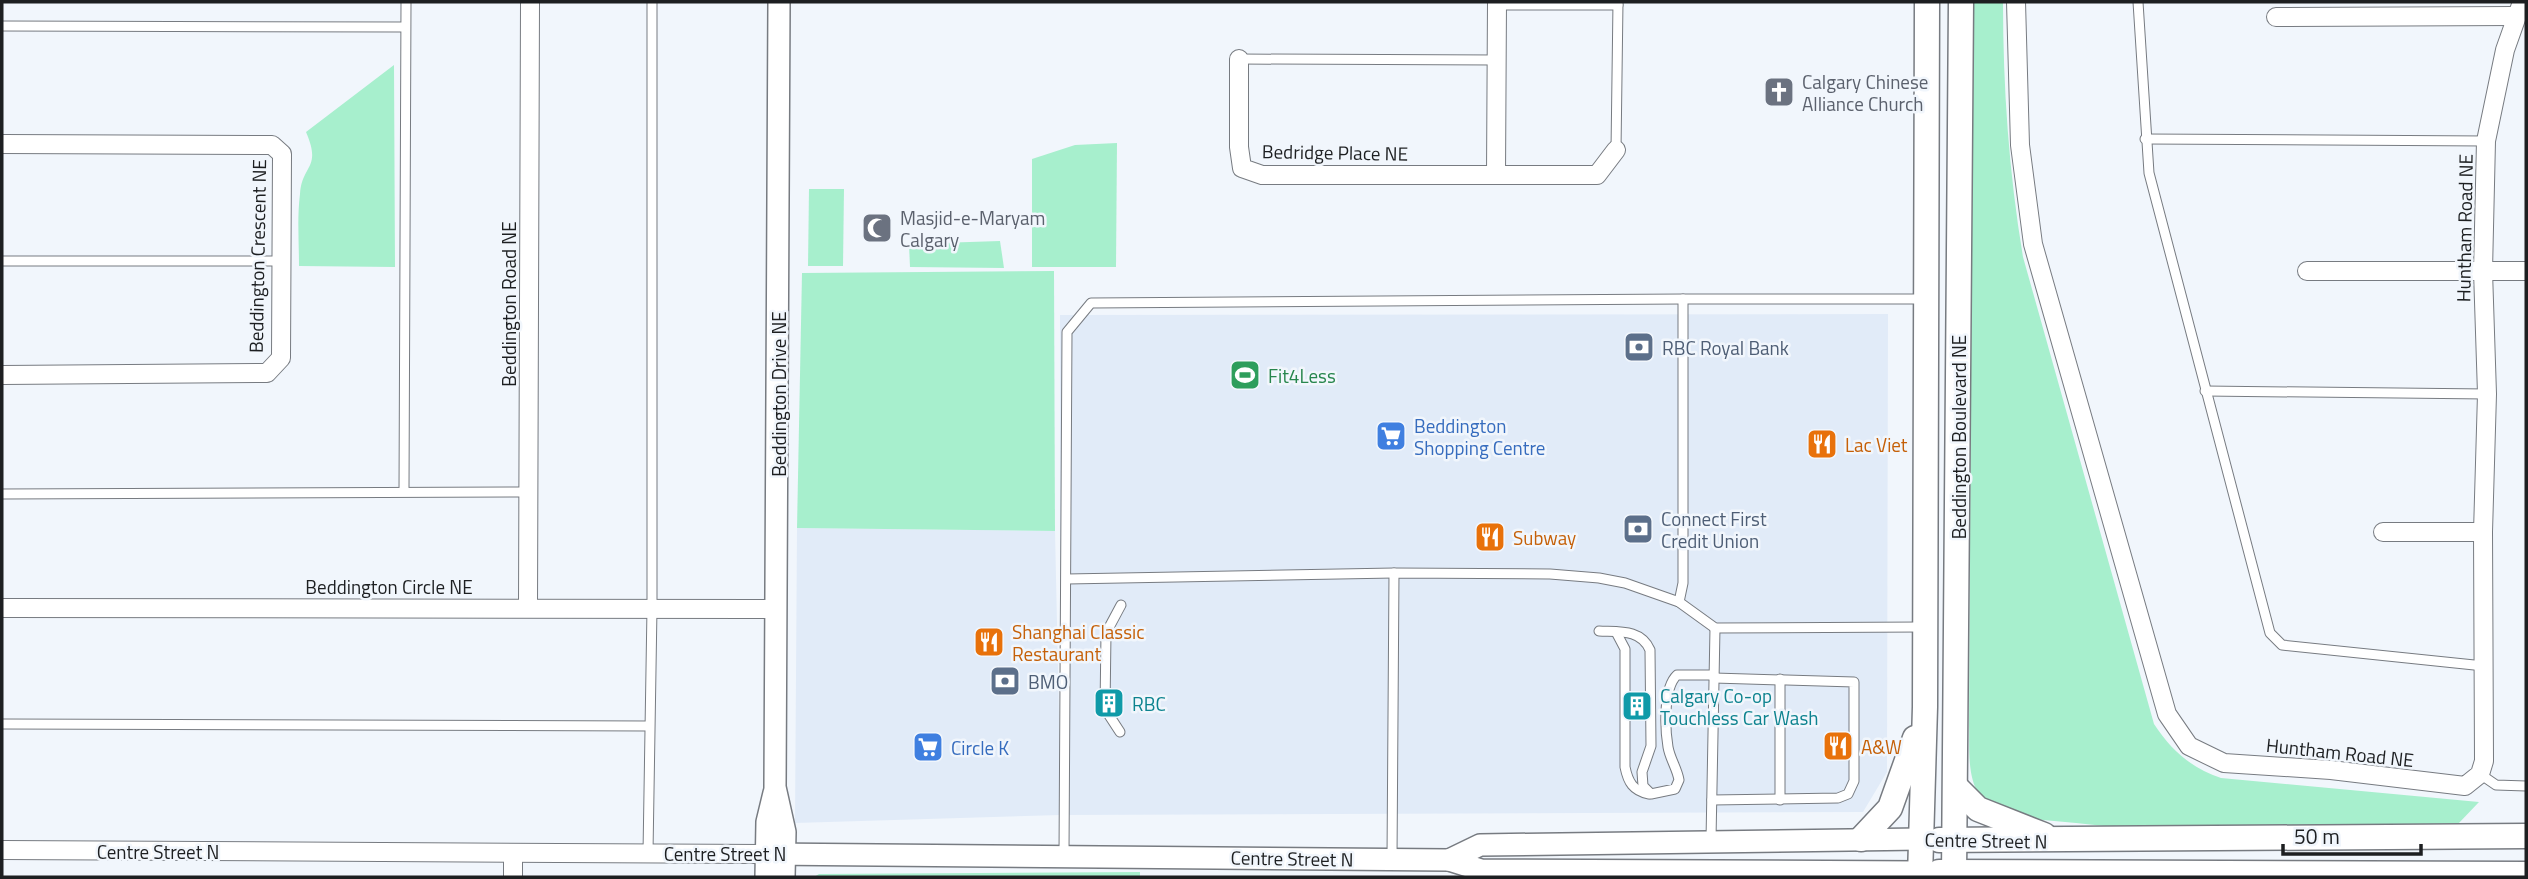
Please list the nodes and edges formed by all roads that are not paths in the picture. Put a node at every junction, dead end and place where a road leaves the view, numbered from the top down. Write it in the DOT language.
graph roads {
  1 [pos="406,2"];
  2 [pos="530,2"];
  3 [pos="652,2"];
  4 [pos="779,2"];
  5 [pos="1927,2"];
  6 [pos="1961,2"];
  7 [pos="2016,2"];
  8 [pos="2138,2"];
  9 [pos="1497,3"];
  10 [pos="1618,4"];
  11 [pos="2518,9"];
  12 [pos="2276,17"];
  13 [pos="2,26"];
  14 [pos="405,27"];
  15 [pos="1239,59"];
  16 [pos="1496,60"];
  17 [pos="2145,139"];
  18 [pos="2486,141"];
  19 [pos="2,144"];
  20 [pos="1616,150"];
  21 [pos="1496,174"];
  22 [pos="2,261"];
  23 [pos="281,261"];
  24 [pos="2307,271"];
  25 [pos="2483,271"];
  26 [pos="2526,271"];
  27 [pos="1683,299"];
  28 [pos="1925,299"];
  29 [pos="2,374"];
  30 [pos="2205,391"];
  31 [pos="2487,394"];
  32 [pos="404,491"];
  33 [pos="528,492"];
  34 [pos="2,494"];
  35 [pos="2383,532"];
  36 [pos="2483,532"];
  37 [pos="1394,573"];
  38 [pos="1067,579"];
  39 [pos="1679,602"];
  40 [pos="1121,605"];
  41 [pos="528,606"];
  42 [pos="2,608"];
  43 [pos="652,608"];
  44 [pos="777,609"];
  45 [pos="1924,627"];
  46 [pos="1715,628"];
  47 [pos="1599,631"];
  48 [pos="1616,632"];
  49 [pos="2484,666"];
  50 [pos="1714,677"];
  51 [pos="1780,679"];
  52 [pos="1925,707"];
  53 [pos="2,724"];
  54 [pos="649,726"];
  55 [pos="1120,732"];
  56 [pos="2480,774"];
  57 [pos="2526,786"];
  58 [pos="1956,787"];
  59 [pos="1651,794"];
  60 [pos="1712,800"];
  61 [pos="1780,800"];
  62 [pos="2526,836"];
  63 [pos="1861,839"];
  64 [pos="1711,840"];
  65 [pos="1954,840"];
  66 [pos="2061,841"];
  67 [pos="2,850"];
  68 [pos="513,853"];
  69 [pos="648,853"];
  70 [pos="775,853"];
  71 [pos="1064,855"];
  72 [pos="1392,860"];
  73 [pos="1449,860"];
  74 [pos="1921,861"];
  75 [pos="2526,874"];
  76 [pos="1954,875"];
  77 [pos="2015,876"];
  78 [pos="513,877"];
  79 [pos="766,877"];
  80 [pos="784,877"];
  1 -- 14 [label="lane"];
  2 -- 33 [label="street, Beddington Road NE"];
  3 -- 43 [label="lane"];
  4 -- 44 [label="street, Beddington Drive NE"];
  5 -- 28 [label="main road, Beddington Boulevard NE"];
  6 -- 58 [label="main road, Beddington Boulevard NE"];
  7 -- 56 [label="street, Huntham Road NE"];
  8 -- 17 [label="lane"];
  9 -- 10 [label="lane"];
  9 -- 16 [label="street"];
  10 -- 20 [label="lane"];
  11 -- 12 [label="street"];
  11 -- 18 [label="street, Huntham Road NE"];
  13 -- 14 [label="lane"];
  14 -- 32 [label="lane"];
  15 -- 16 [label="lane"];
  15 -- 21 [label="street, Bedridge Place NE"];
  16 -- 21 [label="street"];
  17 -- 18 [label="lane"];
  17 -- 30 [label="lane"];
  18 -- 25 [label="street, Huntham Road NE"];
  19 -- 23 [label="street, Beddington Crescent NE"];
  20 -- 21 [label="street, Bedridge Place NE"];
  22 -- 23 [label="lane"];
  23 -- 29 [label="street, Beddington Crescent NE"];
  24 -- 25 [label="street"];
  25 -- 26 [label="street"];
  25 -- 31 [label="street, Huntham Road NE"];
  27 -- 28 [label="lane"];
  27 -- 38 [label="lane"];
  27 -- 39 [label="lane"];
  28 -- 45 [label="main road, Beddington Boulevard NE"];
  30 -- 31 [label="lane"];
  30 -- 49 [label="lane"];
  31 -- 36 [label="street, Huntham Road NE"];
  32 -- 33 [label="lane"];
  32 -- 34 [label="lane"];
  33 -- 41 [label="street, Beddington Road NE"];
  35 -- 36 [label="street"];
  36 -- 49 [label="street, Huntham Road NE"];
  37 -- 38 [label="lane"];
  37 -- 39 [label="lane"];
  37 -- 72 [label="lane"];
  38 -- 71 [label="lane"];
  39 -- 46 [label="lane"];
  40 -- 55 [label="lane"];
  41 -- 42 [label="street, Beddington Circle NE"];
  41 -- 43 [label="street, Beddington Circle NE"];
  43 -- 44 [label="street, Beddington Circle NE"];
  43 -- 54 [label="lane"];
  44 -- 70 [label="street, Beddington Drive NE"];
  45 -- 46 [label="lane"];
  45 -- 52 [label="main road, Beddington Boulevard NE"];
  46 -- 50 [label="lane"];
  47 -- 48 [label="lane"];
  48 -- 59 [label="lane"];
  48 -- 59 [label="lane"];
  49 -- 56 [label="street, Huntham Road NE"];
  50 -- 51 [label="lane"];
  50 -- 59 [label="lane"];
  50 -- 60 [label="lane"];
  51 -- 61 [label="lane"];
  51 -- 61 [label="lane"];
  52 -- 63 [label="main road"];
  52 -- 74 [label="main road, Beddington Boulevard NE"];
  53 -- 54 [label="lane"];
  54 -- 69 [label="lane"];
  56 -- 57 [label="lane"];
  58 -- 65 [label="main road, Beddington Boulevard NE"];
  58 -- 66 [label="main road"];
  60 -- 61 [label="lane"];
  60 -- 64 [label="lane"];
  62 -- 66 [label="main road, Centre Street N"];
  63 -- 64 [label="street, Centre Street N"];
  63 -- 74 [label="street, Centre Street N"];
  64 -- 73 [label="street, Centre Street N"];
  65 -- 66 [label="main road, Centre Street N"];
  65 -- 74 [label="main road, Centre Street N"];
  65 -- 76 [label="main road, Beddington Boulevard NE"];
  67 -- 68 [label="street, Centre Street N"];
  68 -- 69 [label="street, Centre Street N"];
  68 -- 78 [label="street"];
  69 -- 70 [label="street, Centre Street N"];
  70 -- 71 [label="street, Centre Street N"];
  70 -- 79 [label="street"];
  70 -- 80 [label="street"];
  71 -- 72 [label="street, Centre Street N"];
  72 -- 73 [label="street, Centre Street N"];
  73 -- 74 [label="street, Centre Street N"];
  74 -- 76 [label="main road, Centre Street N"];
  75 -- 77 [label="main road, Centre Street N"];
  76 -- 77 [label="main road, Centre Street N"];
}
